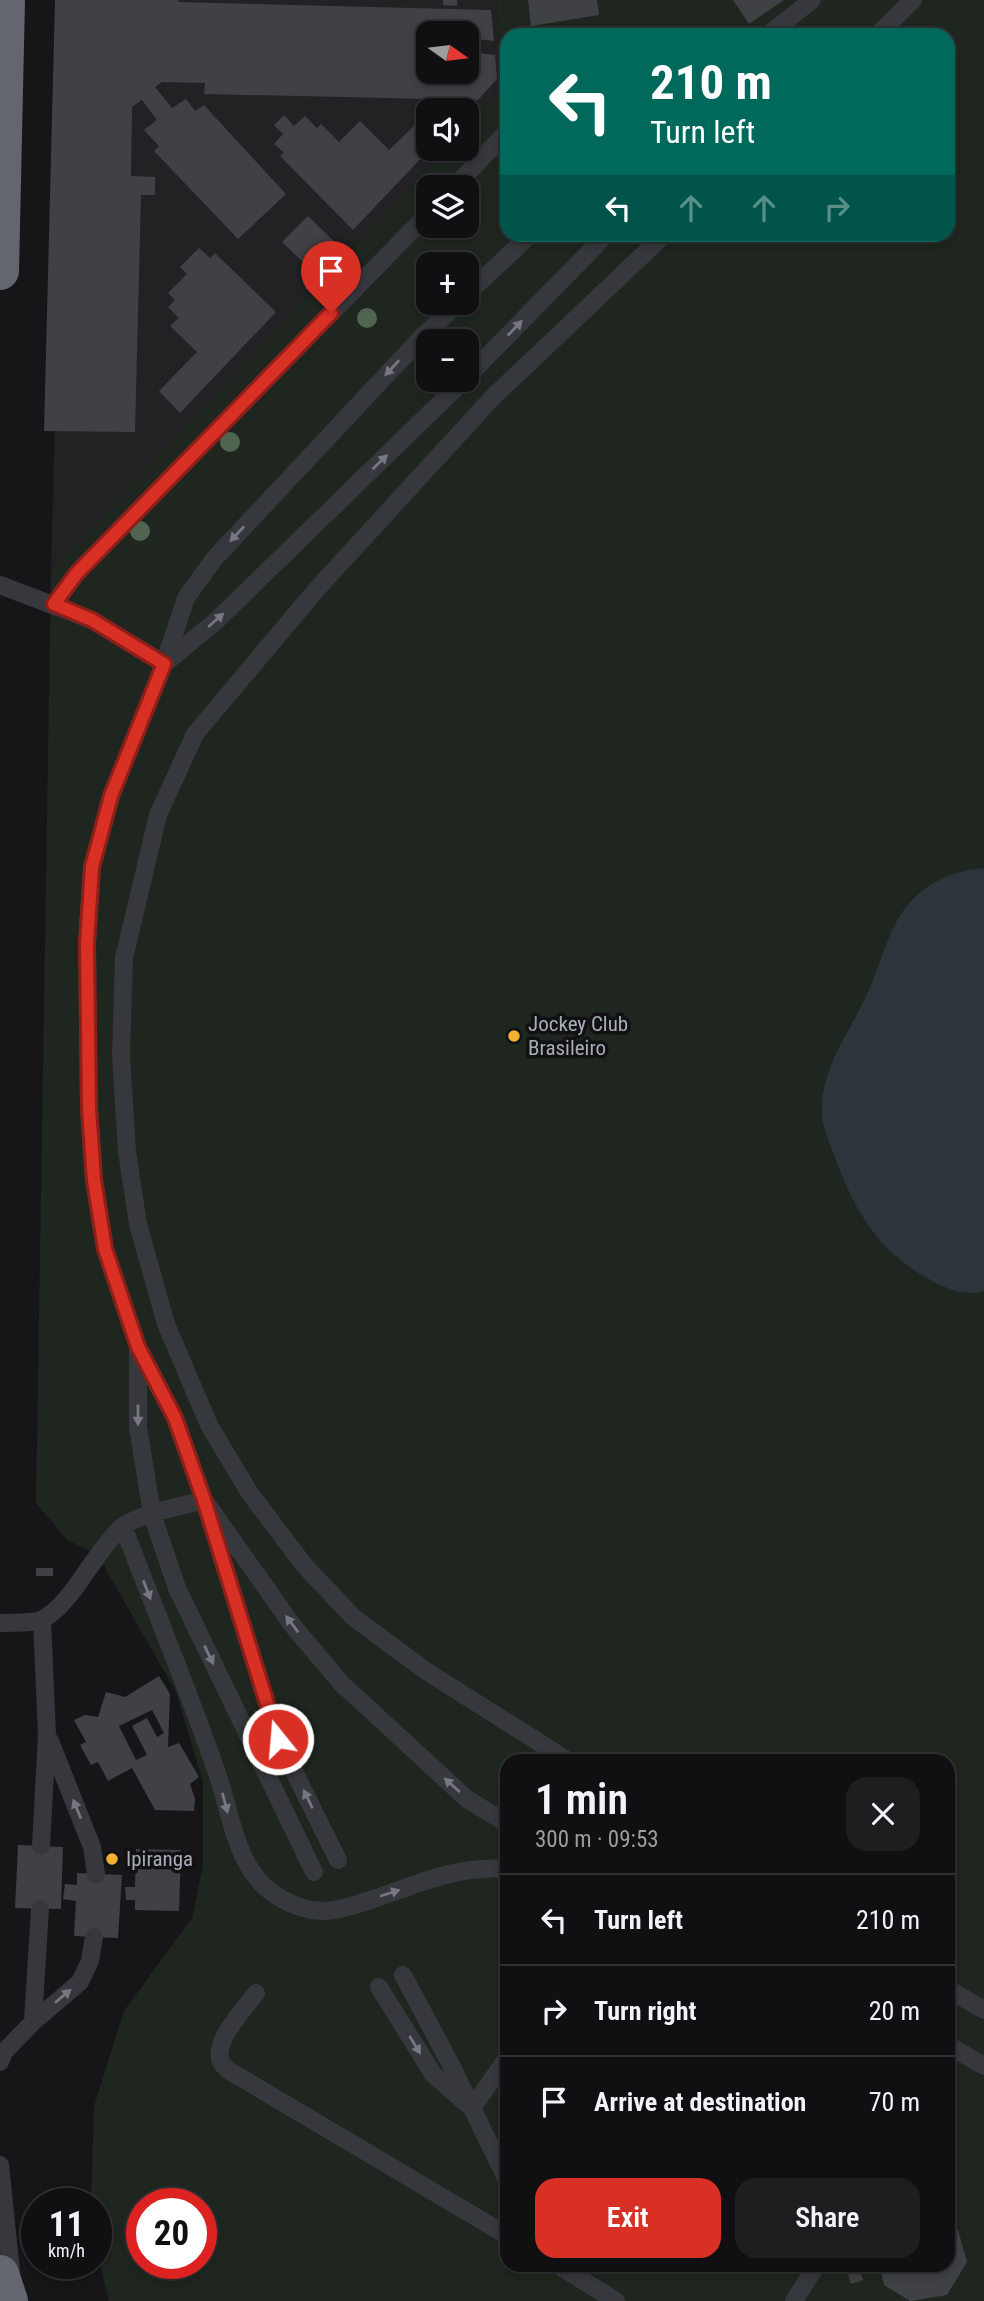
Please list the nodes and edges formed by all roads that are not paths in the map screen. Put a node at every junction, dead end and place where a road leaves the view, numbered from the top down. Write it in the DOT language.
graph roads {
  1 [pos="6,0"];
  2 [pos="812,0"];
  3 [pos="913,0"];
  4 [pos="792,16"];
  5 [pos="777,28"];
  6 [pos="782,28"];
  7 [pos="884,28"];
  8 [pos="500,139"];
  9 [pos="466,175"];
  10 [pos="416,226"];
  11 [pos="522,242"];
  12 [pos="599,242"];
  13 [pos="657,242"];
  14 [pos="0,271"];
  15 [pos="479,283"];
  16 [pos="445,315"];
  17 [pos="479,365"];
  18 [pos="452,392"];
  19 [pos="0,585"];
  20 [pos="54,604"];
  21 [pos="164,664"];
  22 [pos="138,1347"];
  23 [pos="204,1500"];
  24 [pos="152,1514"];
  25 [pos="123,1526"];
  26 [pos="42,1620"];
  27 [pos="0,1623"];
  28 [pos="47,1735"];
  29 [pos="557,1754"];
  30 [pos="500,1820"];
  31 [pos="41,1846"];
  32 [pos="338,1860"];
  33 [pos="500,1868"];
  34 [pos="314,1872"];
  35 [pos="96,1874"];
  36 [pos="40,1909"];
  37 [pos="94,1937"];
  38 [pos="403,1975"];
  39 [pos="379,1986"];
  40 [pos="256,1993"];
  41 [pos="955,1993"];
  42 [pos="984,2010"];
  43 [pos="33,2022"];
  44 [pos="955,2049"];
  45 [pos="0,2062"];
  46 [pos="984,2067"];
  47 [pos="500,2068"];
  48 [pos="472,2108"];
  49 [pos="0,2165"];
  50 [pos="500,2166"];
  51 [pos="500,2231"];
  52 [pos="569,2272"];
  53 [pos="812,2272"];
  54 [pos="0,2274"];
  55 [pos="11,2301"];
  56 [pos="616,2301"];
  57 [pos="794,2301"];
  1 -- 14 [label="highway"];
  2 -- 4 [label="lane"];
  3 -- 7 [label="lane"];
  4 -- 5 [label="lane"];
  4 -- 6 [label="lane"];
  8 -- 9 [label="lane"];
  10 -- 20 [label="lane"];
  11 -- 15 [label="lane"];
  17 -- 12 [label="lane, one-way"];
  13 -- 29 [label="lane"];
  16 -- 21 [label="lane, one-way"];
  21 -- 18 [label="lane, one-way"];
  19 -- 20 [label="lane"];
  20 -- 21 [label="lane"];
  21 -- 22 [label="lane"];
  22 -- 23 [label="lane"];
  22 -- 24 [label="lane, one-way"];
  23 -- 24 [label="lane"];
  30 -- 23 [label="lane, one-way"];
  32 -- 23 [label="lane, one-way"];
  24 -- 25 [label="lane"];
  24 -- 34 [label="lane, one-way"];
  25 -- 26 [label="lane"];
  25 -- 33 [label="lane, one-way"];
  26 -- 27 [label="lane"];
  26 -- 28 [label="lane"];
  28 -- 31 [label="lane"];
  35 -- 28 [label="lane, one-way"];
  36 -- 43 [label="lane"];
  43 -- 37 [label="lane, one-way"];
  38 -- 48 [label="lane"];
  39 -- 48 [label="lane, one-way"];
  40 -- 51 [label="lane"];
  41 -- 42 [label="lane"];
  43 -- 45 [label="lane"];
  44 -- 46 [label="lane"];
  47 -- 48 [label="lane"];
  48 -- 50 [label="lane"];
  49 -- 55 [label="lane"];
  52 -- 56 [label="lane"];
  53 -- 57 [label="lane"];
  54 -- 55 [label="highway"];
}
